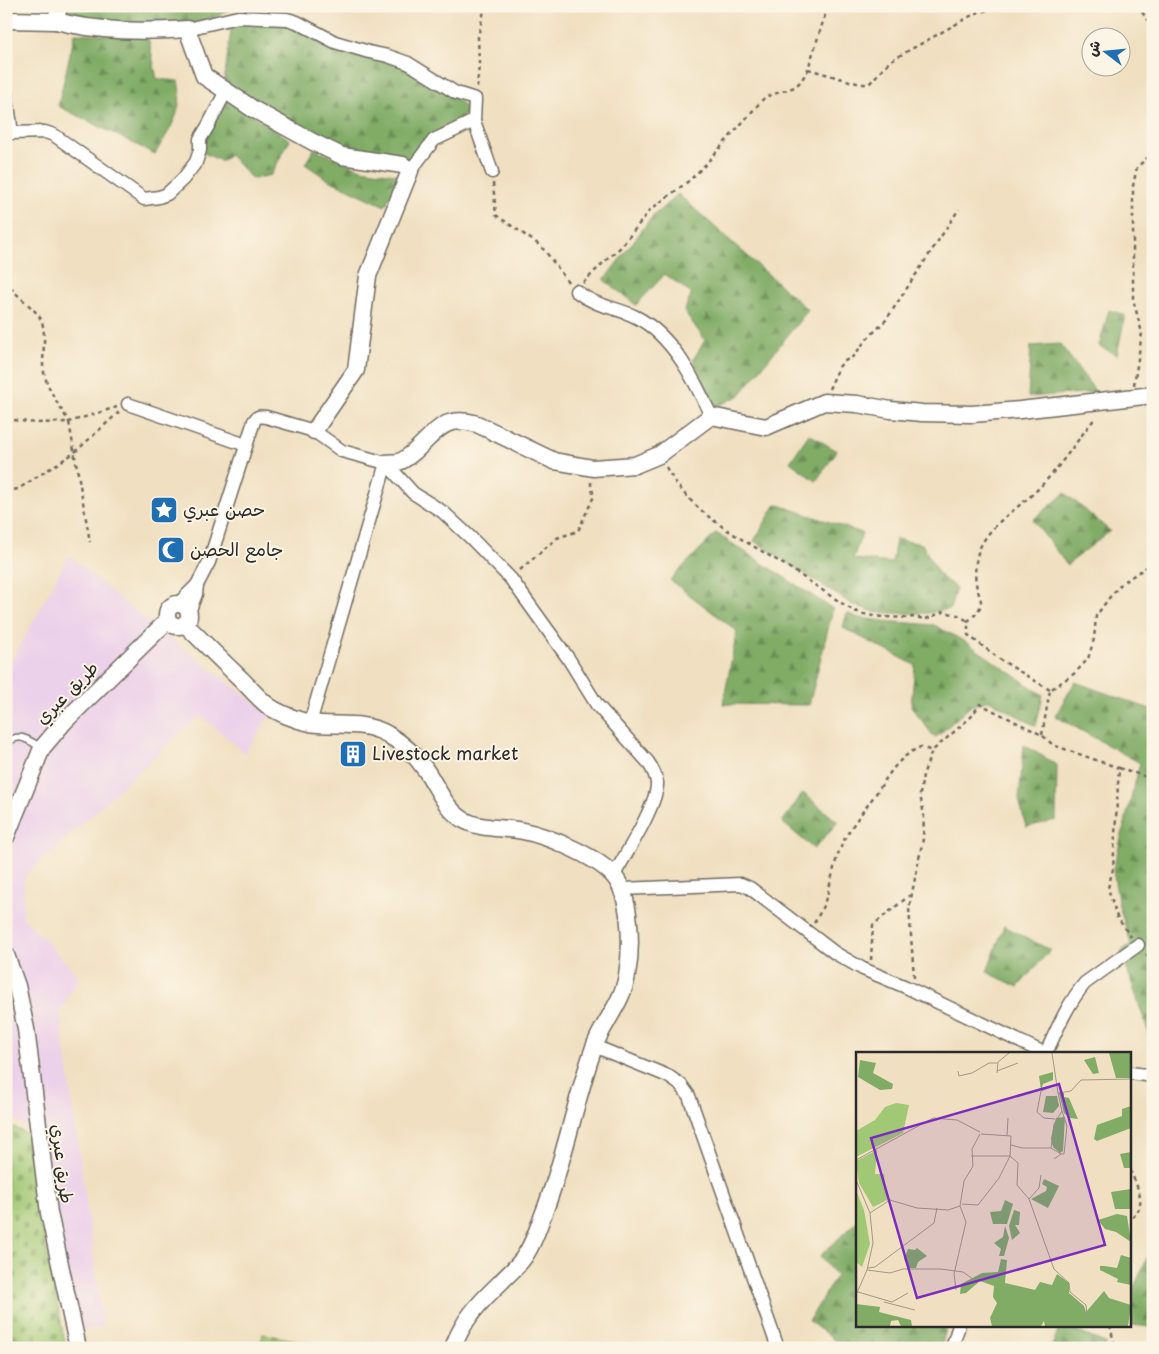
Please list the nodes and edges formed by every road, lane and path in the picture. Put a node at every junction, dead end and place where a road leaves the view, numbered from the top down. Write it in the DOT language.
graph roads {
  1 [pos="485,6"];
  2 [pos="828,6"];
  3 [pos="1004,6"];
  4 [pos="1137,6"];
  5 [pos="57,14"];
  6 [pos="6,20"];
  7 [pos="1153,26"];
  8 [pos="187,29"];
  9 [pos="808,69"];
  10 [pos="6,91"];
  11 [pos="226,91"];
  12 [pos="475,100"];
  13 [pos="474,121"];
  14 [pos="1153,153"];
  15 [pos="410,171"];
  16 [pos="492,172"];
  17 [pos="959,209"];
  18 [pos="6,281"];
  19 [pos="576,291"];
  20 [pos="1153,395"];
  21 [pos="1133,397"];
  22 [pos="1112,400"];
  23 [pos="824,402"];
  24 [pos="128,404"];
  25 [pos="712,416"];
  26 [pos="6,420"];
  27 [pos="69,422"];
  28 [pos="314,431"];
  29 [pos="246,445"];
  30 [pos="74,453"];
  31 [pos="659,455"];
  32 [pos="386,462"];
  33 [pos="593,468"];
  34 [pos="6,491"];
  35 [pos="90,542"];
  36 [pos="1153,563"];
  37 [pos="511,579"];
  38 [pos="184,613"];
  39 [pos="968,621"];
  40 [pos="1050,690"];
  41 [pos="310,723"];
  42 [pos="1042,736"];
  43 [pos="6,744"];
  44 [pos="42,748"];
  45 [pos="932,751"];
  46 [pos="1119,768"];
  47 [pos="1153,779"];
  48 [pos="6,837"];
  49 [pos="618,882"];
  50 [pos="911,894"];
  51 [pos="809,933"];
  52 [pos="1138,945"];
  53 [pos="6,955"];
  54 [pos="870,972"];
  55 [pos="915,991"];
  56 [pos="594,1046"];
  57 [pos="1043,1052"];
  58 [pos="1046,1052"];
  59 [pos="1132,1073"];
  60 [pos="1153,1076"];
  61 [pos="1132,1174"];
  62 [pos="1132,1216"];
  63 [pos="959,1326"];
  64 [pos="1110,1326"];
  65 [pos="78,1348"];
  66 [pos="453,1348"];
  67 [pos="778,1348"];
  68 [pos="952,1348"];
  69 [pos="1115,1348"];
  1 -- 12 [label="path"];
  2 -- 9 [label="path"];
  3 -- 9 [label="path"];
  4 -- 7 [label="path"];
  5 -- 6 [label="street"];
  5 -- 8 [label="street"];
  8 -- 11 [label="street"];
  8 -- 12 [label="street"];
  9 -- 19 [label="path"];
  10 -- 11 [label="street"];
  11 -- 15 [label="street"];
  12 -- 13 [label="street"];
  13 -- 15 [label="street"];
  13 -- 16 [label="street"];
  14 -- 21 [label="path"];
  15 -- 28 [label="street"];
  16 -- 19 [label="path"];
  17 -- 23 [label="path"];
  18 -- 27 [label="path"];
  19 -- 25 [label="street"];
  20 -- 21 [label="street"];
  21 -- 22 [label="street"];
  22 -- 23 [label="street"];
  22 -- 39 [label="path"];
  23 -- 25 [label="street"];
  24 -- 27 [label="path"];
  24 -- 29 [label="street"];
  24 -- 30 [label="path"];
  25 -- 31 [label="street"];
  26 -- 27 [label="path"];
  27 -- 30 [label="path"];
  28 -- 29 [label="street"];
  28 -- 32 [label="street"];
  29 -- 38 [label="street"];
  30 -- 34 [label="path"];
  30 -- 35 [label="path"];
  31 -- 33 [label="street"];
  31 -- 39 [label="path"];
  32 -- 33 [label="street"];
  32 -- 37 [label="street"];
  32 -- 41 [label="street"];
  33 -- 37 [label="path"];
  36 -- 40 [label="path"];
  37 -- 49 [label="street"];
  38 -- 41 [label="street"];
  38 -- 44 [label="street, طريق عبري"];
  39 -- 40 [label="path"];
  40 -- 42 [label="path"];
  41 -- 49 [label="street"];
  42 -- 45 [label="path"];
  42 -- 46 [label="path"];
  43 -- 44 [label="lane"];
  44 -- 48 [label="street, طريق عبري"];
  45 -- 50 [label="path"];
  45 -- 51 [label="path"];
  46 -- 47 [label="path"];
  46 -- 52 [label="path"];
  49 -- 51 [label="street"];
  49 -- 56 [label="street"];
  50 -- 54 [label="path"];
  50 -- 55 [label="path"];
  51 -- 54 [label="street"];
  52 -- 58 [label="street"];
  53 -- 65 [label="street, طريق عبري"];
  54 -- 55 [label="street"];
  55 -- 57 [label="street"];
  56 -- 66 [label="street"];
  56 -- 67 [label="street"];
  59 -- 60 [label="street"];
  61 -- 62 [label="path"];
  63 -- 68 [label="street"];
  64 -- 69 [label="path"];
}
